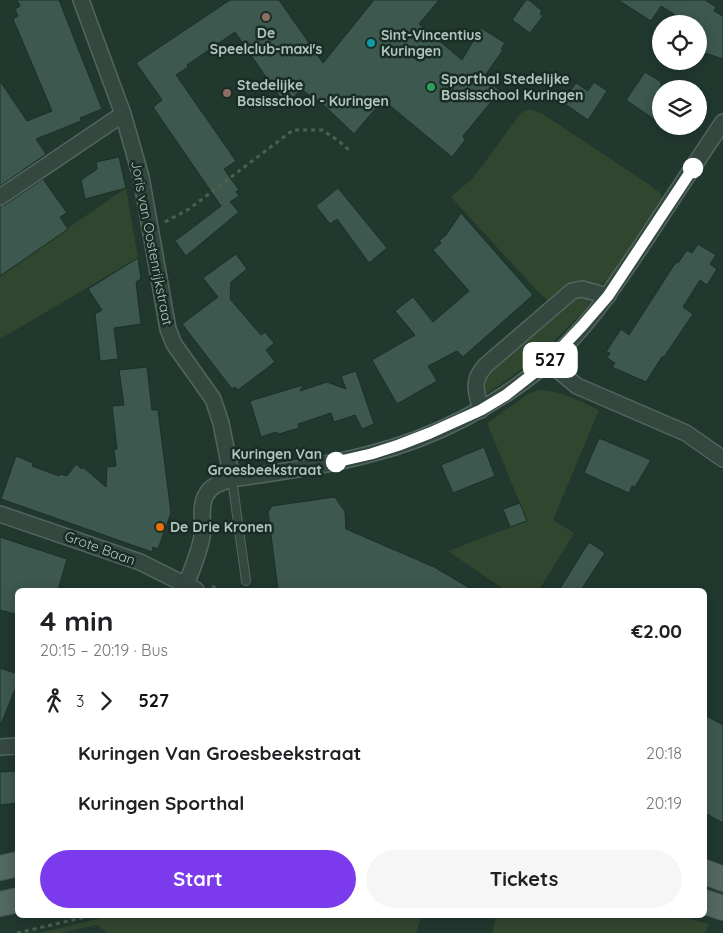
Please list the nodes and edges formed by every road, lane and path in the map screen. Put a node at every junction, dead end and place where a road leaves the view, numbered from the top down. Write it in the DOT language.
graph roads {
  1 [pos="80,0"];
  2 [pos="123,114"];
  3 [pos="723,122"];
  4 [pos="351,152"];
  5 [pos="0,196"];
  6 [pos="152,229"];
  7 [pos="608,296"];
  8 [pos="548,362"];
  9 [pos="481,410"];
  10 [pos="723,459"];
  11 [pos="232,479"];
  12 [pos="0,514"];
  13 [pos="246,581"];
  14 [pos="191,587"];
  15 [pos="15,746"];
  16 [pos="0,748"];
  17 [pos="15,865"];
  18 [pos="0,868"];
  19 [pos="707,873"];
  20 [pos="723,879"];
  21 [pos="15,901"];
  22 [pos="707,903"];
  23 [pos="0,904"];
  24 [pos="723,908"];
  25 [pos="81,918"];
  26 [pos="17,933"];
  1 -- 2 [label="street, Joris van Oostenrijkstraat"];
  2 -- 5 [label="street"];
  2 -- 6 [label="street, Joris van Oostenrijkstraat"];
  3 -- 7 [label="street"];
  4 -- 6 [label="path"];
  6 -- 11 [label="street, Joris van Oostenrijkstraat"];
  7 -- 8 [label="street"];
  7 -- 9 [label="street"];
  8 -- 9 [label="street"];
  8 -- 10 [label="street"];
  9 -- 11 [label="street"];
  11 -- 13 [label="lane, Joris van Oostenrijkstraat"];
  11 -- 14 [label="street"];
  12 -- 14 [label="street, Grote Baan"];
  15 -- 16 [label="street"];
  17 -- 18 [label="main road"];
  19 -- 20 [label="main road"];
  21 -- 23 [label="main road"];
  22 -- 24 [label="main road"];
  25 -- 26 [label="path"];
}
